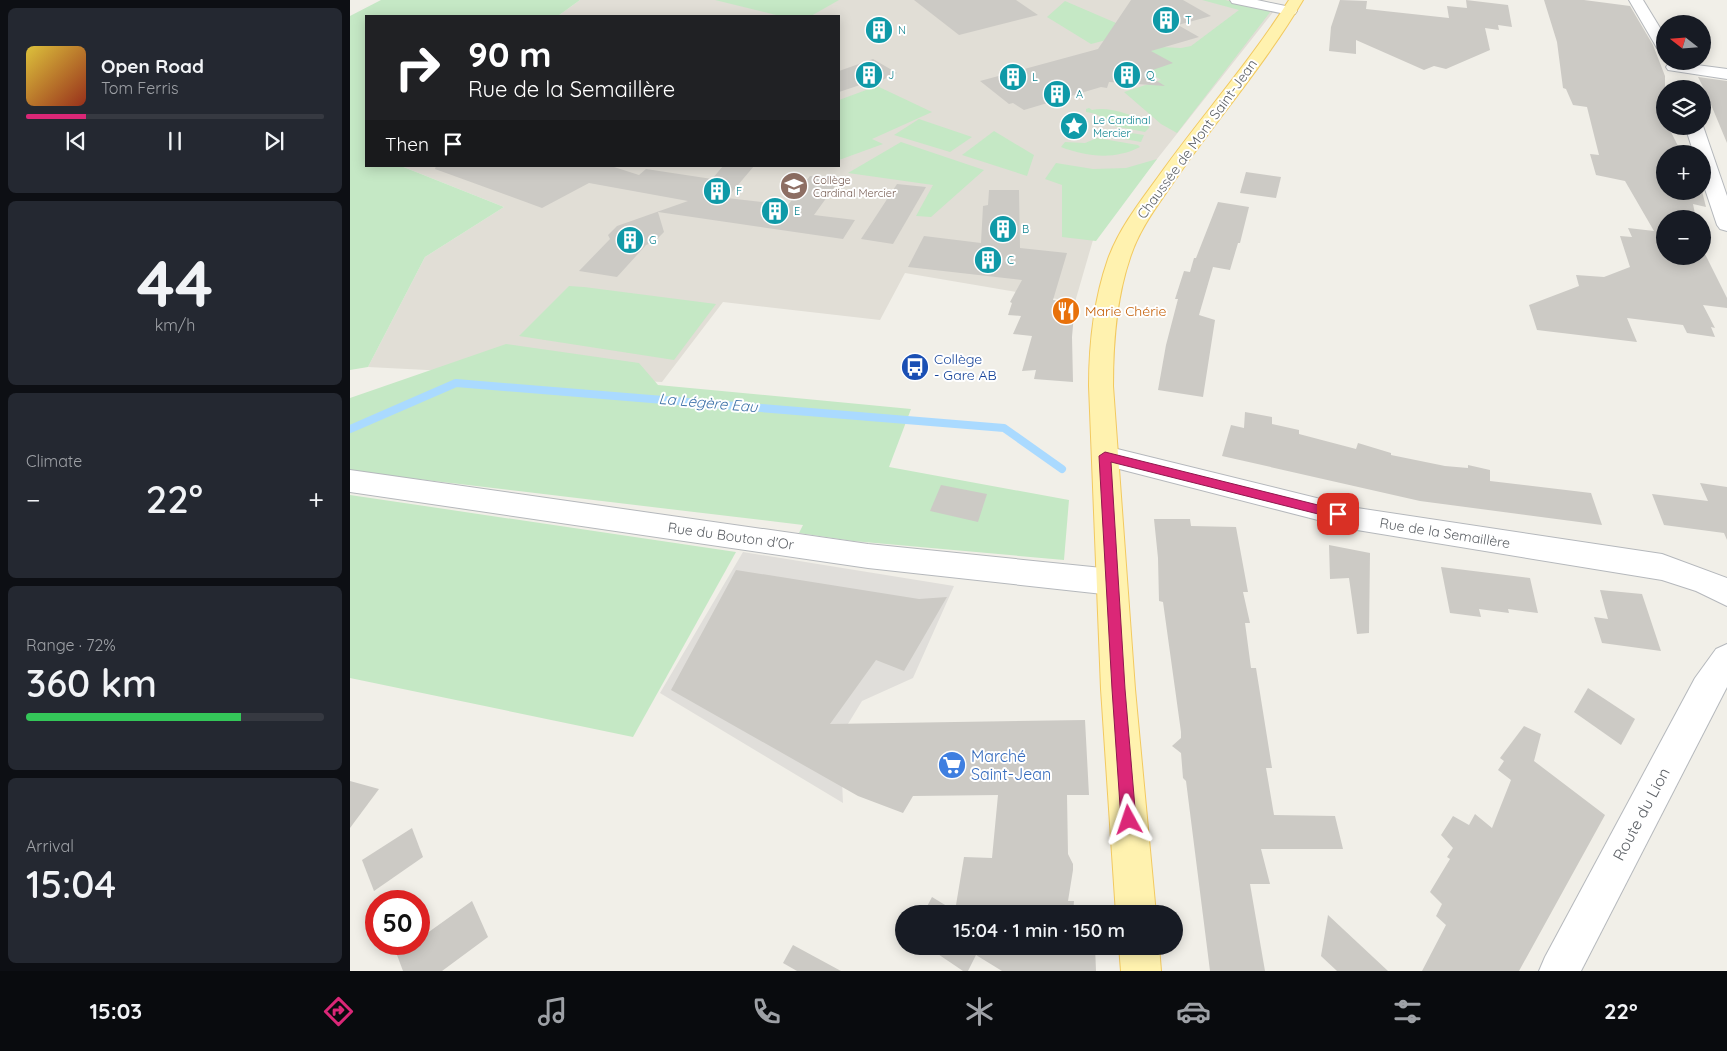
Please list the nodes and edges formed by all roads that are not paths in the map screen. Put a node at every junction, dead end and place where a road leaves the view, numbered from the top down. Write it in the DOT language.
graph roads {
  1 [pos="1238,0"];
  2 [pos="1636,0"];
  3 [pos="1293,6"];
  4 [pos="1656,33"];
  5 [pos="1674,70"];
  6 [pos="1727,74"];
  7 [pos="1697,135"];
  8 [pos="1727,225"];
  9 [pos="1105,456"];
  10 [pos="350,481"];
  11 [pos="1112,582"];
  12 [pos="1727,593"];
  13 [pos="1727,659"];
  14 [pos="1135,905"];
  15 [pos="1139,955"];
  16 [pos="1140,971"];
  17 [pos="1559,971"];
  1 -- 3 [label="street"];
  2 -- 4 [label="street"];
  3 -- 9 [label="main road, Chaussée de Mont Saint-Jean"];
  5 -- 6 [label="street"];
  7 -- 8 [label="street"];
  9 -- 11 [label="main road, Chaussée de Mont Saint-Jean"];
  9 -- 12 [label="street, Rue de la Semaillère"];
  10 -- 11 [label="street, Rue du Bouton d'Or"];
  11 -- 14 [label="main road, Chaussée de Mont Saint-Jean"];
  13 -- 17 [label="street, Route du Lion"];
  15 -- 16 [label="main road"];
}
